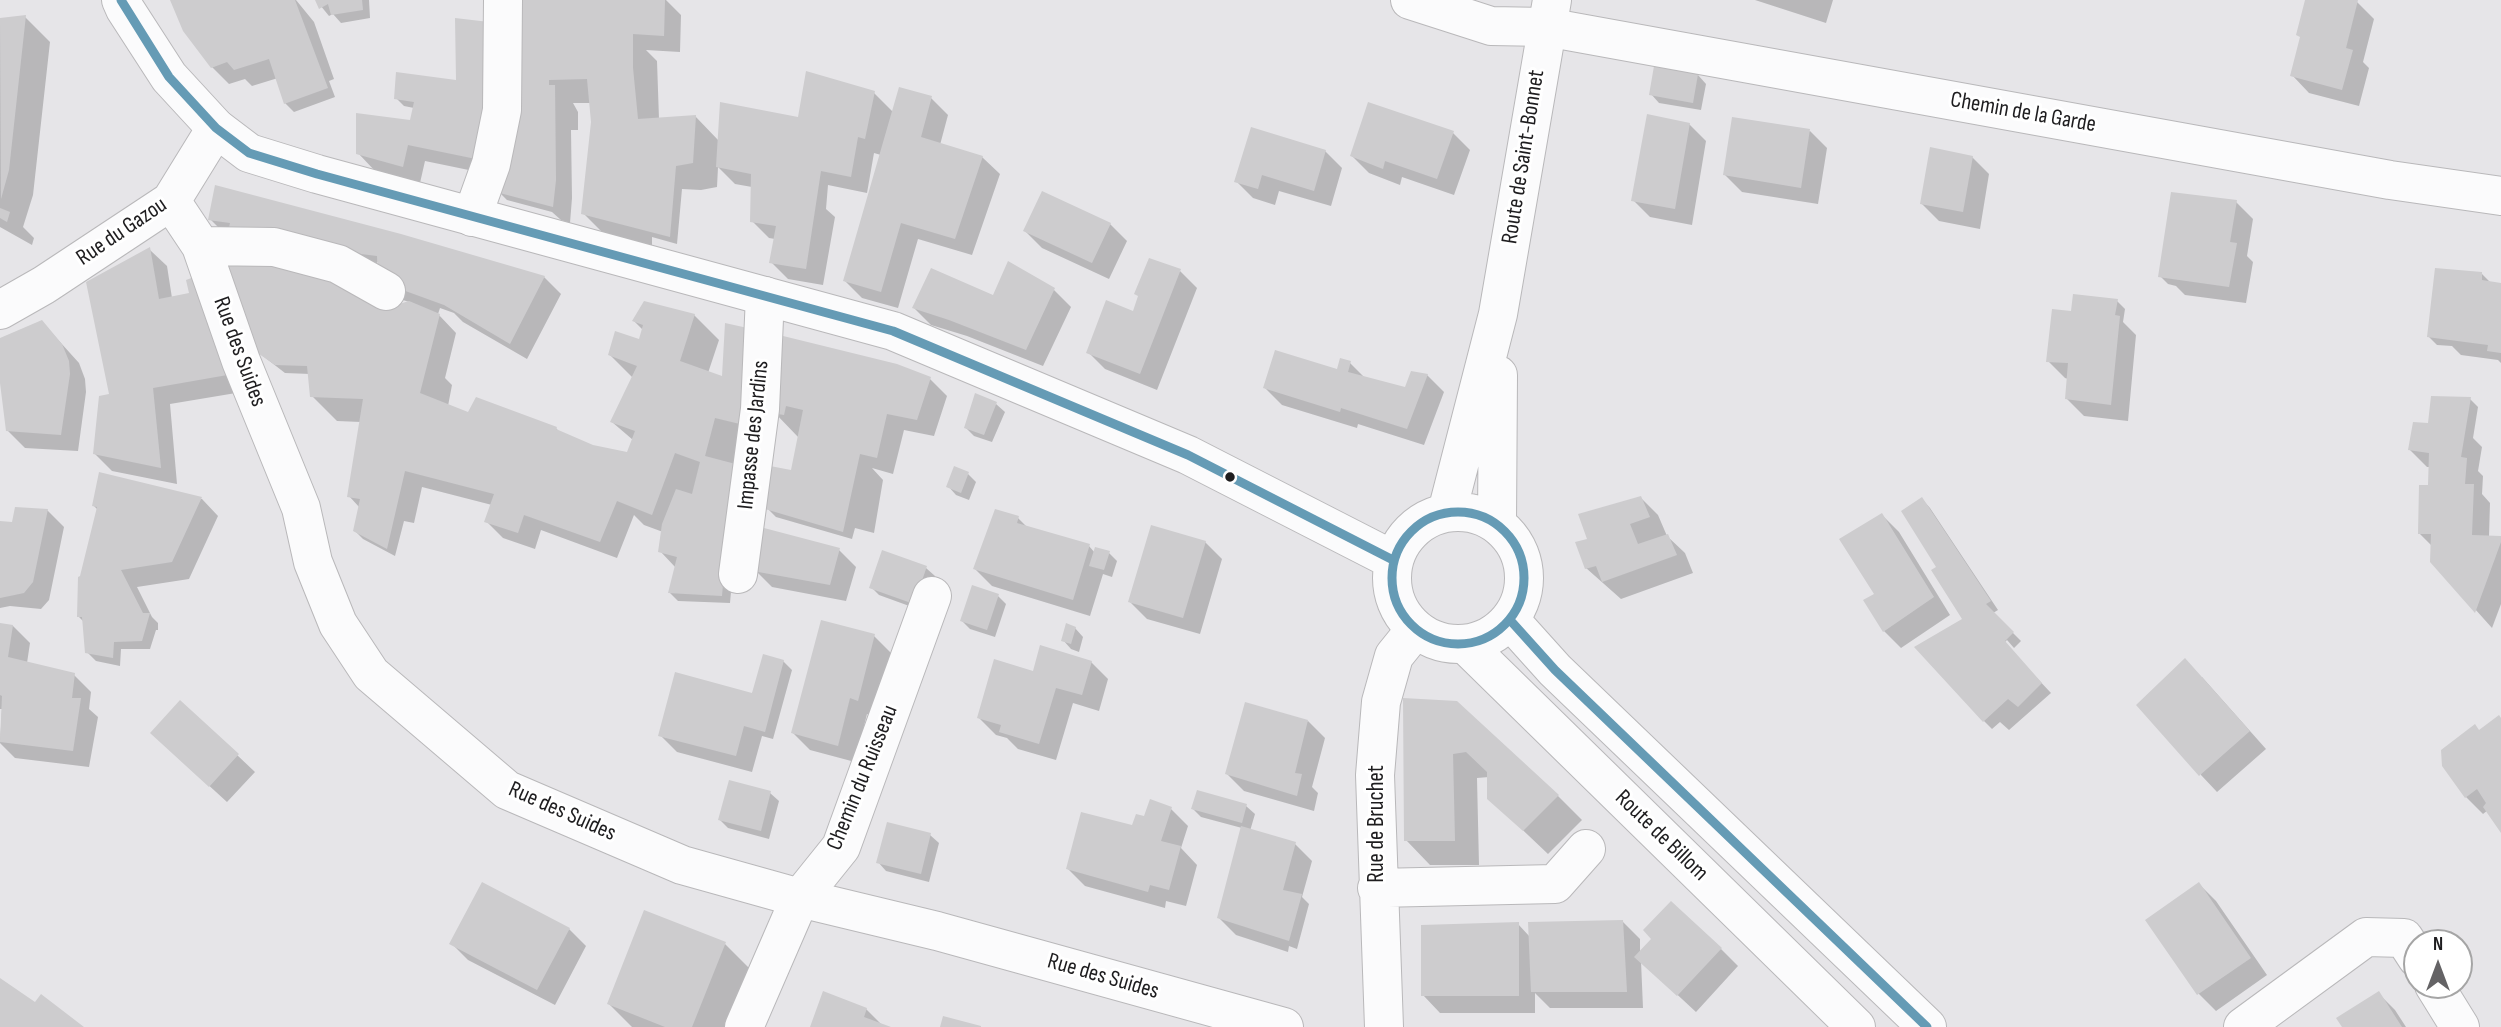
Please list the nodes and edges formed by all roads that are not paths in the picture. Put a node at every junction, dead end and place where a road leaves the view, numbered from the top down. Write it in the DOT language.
graph roads {
  1 [pos="121,0"];
  2 [pos="503,0"];
  3 [pos="1410,0"];
  4 [pos="1549,14"];
  5 [pos="216,128"];
  6 [pos="2501,196"];
  7 [pos="171,201"];
  8 [pos="472,217"];
  9 [pos="201,246"];
  10 [pos="386,290"];
  11 [pos="765,296"];
  12 [pos="0,310"];
  13 [pos="1498,314"];
  14 [pos="1447,512"];
  15 [pos="1497,523"];
  16 [pos="1393,560"];
  17 [pos="738,574"];
  18 [pos="932,596"];
  19 [pos="1510,620"];
  20 [pos="1415,630"];
  21 [pos="1465,645"];
  22 [pos="1586,849"];
  23 [pos="1377,888"];
  24 [pos="800,898"];
  25 [pos="2403,938"];
  26 [pos="2443,999"];
  27 [pos="744,1027"];
  28 [pos="1284,1027"];
  29 [pos="1384,1027"];
  30 [pos="1856,1027"];
  31 [pos="1927,1027"];
  32 [pos="2243,1027"];
  33 [pos="2460,1027"];
  1 -- 5 [label="street"];
  2 -- 8 [label="street"];
  3 -- 4 [label="street, Chemin de la Garde"];
  4 -- 6 [label="street, Chemin de la Garde"];
  4 -- 13 [label="street, Route de Saint-Bonnet"];
  5 -- 7 [label="street, Rue du Gazou"];
  5 -- 8 [label="street"];
  7 -- 9 [label="street, Rue des Suides"];
  7 -- 12 [label="street, Rue du Gazou"];
  8 -- 11 [label="street"];
  9 -- 10 [label="street"];
  9 -- 24 [label="street, Rue des Suides"];
  11 -- 16 [label="street"];
  11 -- 17 [label="street, Impasse des Jardins"];
  13 -- 14 [label="street, Route de Saint-Bonnet"];
  13 -- 15 [label="street, Route de Saint-Bonnet"];
  14 -- 15 [label="street"];
  14 -- 16 [label="street"];
  15 -- 19 [label="street"];
  16 -- 20 [label="street"];
  18 -- 24 [label="street, Chemin du Ruisseau"];
  19 -- 21 [label="street"];
  19 -- 31 [label="street, Route de Billom"];
  20 -- 21 [label="street"];
  20 -- 23 [label="street, Rue de Bruchet"];
  21 -- 30 [label="street, Route de Billom"];
  22 -- 23 [label="street"];
  23 -- 29 [label="street, Rue de Bruchet"];
  24 -- 27 [label="street, Chemin du Ruisseau"];
  24 -- 28 [label="street, Rue des Suides"];
  25 -- 32 [label="street"];
  26 -- 33 [label="street"];
}
